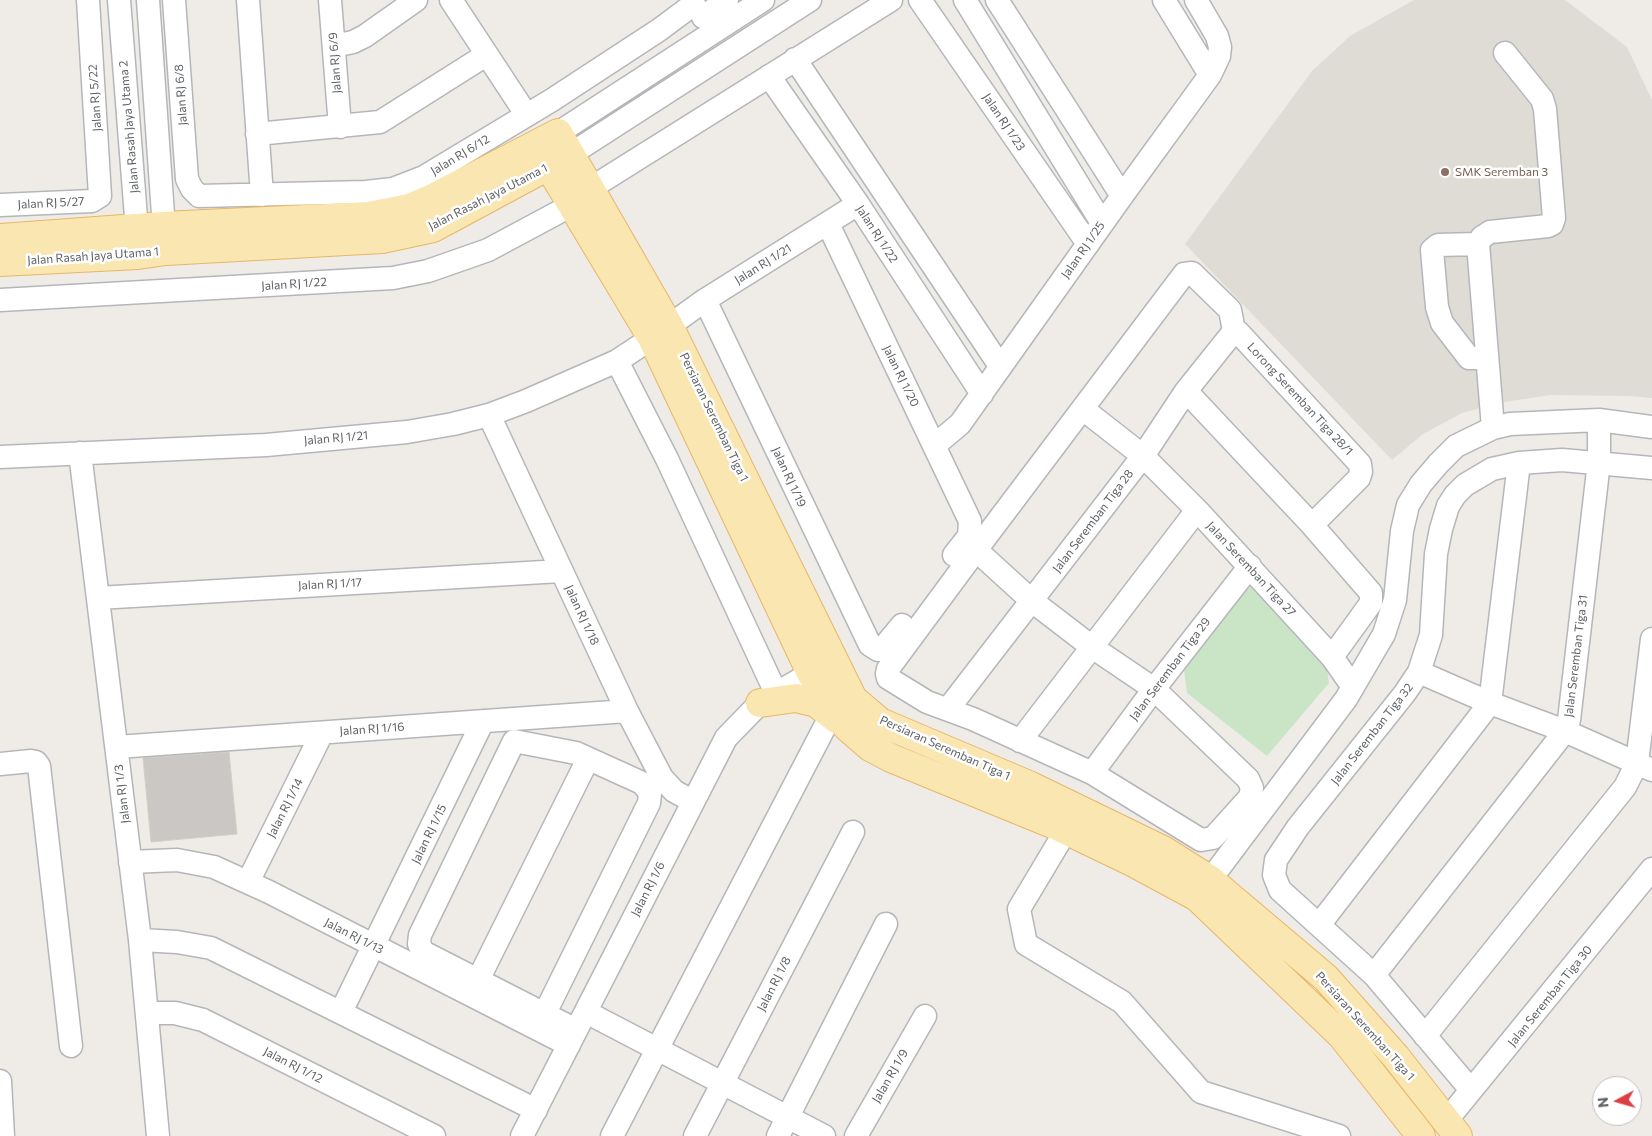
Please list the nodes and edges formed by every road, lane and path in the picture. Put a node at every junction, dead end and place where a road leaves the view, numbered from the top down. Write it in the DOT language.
graph roads {
  1 [pos="88,0"];
  2 [pos="119,0"];
  3 [pos="148,0"];
  4 [pos="174,0"];
  5 [pos="248,0"];
  6 [pos="330,0"];
  7 [pos="415,0"];
  8 [pos="451,0"];
  9 [pos="727,0"];
  10 [pos="763,0"];
  11 [pos="810,0"];
  12 [pos="891,0"];
  13 [pos="920,0"];
  14 [pos="965,0"];
  15 [pos="997,0"];
  16 [pos="1164,0"];
  17 [pos="1196,0"];
  18 [pos="700,14"];
  19 [pos="334,46"];
  20 [pos="1505,53"];
  21 [pos="486,55"];
  22 [pos="795,59"];
  23 [pos="1210,75"];
  24 [pos="769,76"];
  25 [pos="526,114"];
  26 [pos="340,127"];
  27 [pos="258,134"];
  28 [pos="553,150"];
  29 [pos="192,189"];
  30 [pos="262,195"];
  31 [pos="100,196"];
  32 [pos="1122,196"];
  33 [pos="581,197"];
  34 [pos="858,204"];
  35 [pos="0,206"];
  36 [pos="1102,223"];
  37 [pos="828,224"];
  38 [pos="137,228"];
  39 [pos="0,238"];
  40 [pos="165,238"];
  41 [pos="1088,244"];
  42 [pos="1478,244"];
  43 [pos="138,254"];
  44 [pos="0,262"];
  45 [pos="0,300"];
  46 [pos="705,300"];
  47 [pos="1234,331"];
  48 [pos="661,332"];
  49 [pos="1487,358"];
  50 [pos="617,361"];
  51 [pos="1000,366"];
  52 [pos="1186,391"];
  53 [pos="982,394"];
  54 [pos="1083,410"];
  55 [pos="489,415"];
  56 [pos="1599,420"];
  57 [pos="1652,427"];
  58 [pos="1493,428"];
  59 [pos="934,445"];
  60 [pos="80,453"];
  61 [pos="1143,456"];
  62 [pos="0,457"];
  63 [pos="1598,462"];
  64 [pos="1519,463"];
  65 [pos="1652,468"];
  66 [pos="1197,510"];
  67 [pos="1312,525"];
  68 [pos="973,540"];
  69 [pos="1250,566"];
  70 [pos="561,571"];
  71 [pos="98,598"];
  72 [pos="1032,601"];
  73 [pos="1652,639"];
  74 [pos="1092,647"];
  75 [pos="1332,657"];
  76 [pos="822,668"];
  77 [pos="1419,672"];
  78 [pos="1353,687"];
  79 [pos="1154,688"];
  80 [pos="768,698"];
  81 [pos="1490,703"];
  82 [pos="948,709"];
  83 [pos="627,711"];
  84 [pos="518,719"];
  85 [pos="839,721"];
  86 [pos="484,722"];
  87 [pos="1565,730"];
  88 [pos="322,733"];
  89 [pos="514,741"];
  90 [pos="1020,741"];
  91 [pos="117,747"];
  92 [pos="588,759"];
  93 [pos="0,764"];
  94 [pos="1644,767"];
  95 [pos="1092,773"];
  96 [pos="659,790"];
  97 [pos="692,801"];
  98 [pos="1073,820"];
  99 [pos="853,832"];
  100 [pos="130,862"];
  101 [pos="1652,869"];
  102 [pos="248,882"];
  103 [pos="1203,888"];
  104 [pos="886,924"];
  105 [pos="1319,925"];
  106 [pos="140,940"];
  107 [pos="374,946"];
  108 [pos="1374,975"];
  109 [pos="478,980"];
  110 [pos="341,1012"];
  111 [pos="148,1013"];
  112 [pos="545,1013"];
  113 [pos="925,1016"];
  114 [pos="577,1029"];
  115 [pos="1425,1036"];
  116 [pos="71,1046"];
  117 [pos="658,1048"];
  118 [pos="0,1081"];
  119 [pos="722,1083"];
  120 [pos="1471,1090"];
  121 [pos="536,1110"];
  122 [pos="783,1126"];
  123 [pos="1452,1129"];
  124 [pos="4,1136"];
  125 [pos="158,1136"];
  126 [pos="434,1136"];
  127 [pos="522,1136"];
  128 [pos="612,1136"];
  129 [pos="695,1136"];
  130 [pos="824,1136"];
  131 [pos="856,1136"];
  132 [pos="1339,1136"];
  133 [pos="1421,1136"];
  1 -- 31 [label="street, Jalan RJ 5/22"];
  2 -- 38 [label="street, Jalan Rasah Jaya Utama 2"];
  3 -- 40 [label="street"];
  4 -- 29 [label="street, Jalan RJ 6/8"];
  5 -- 27 [label="street"];
  6 -- 19 [label="street, Jalan RJ 6/9"];
  7 -- 19 [label="street"];
  8 -- 21 [label="street"];
  9 -- 18 [label="street"];
  10 -- 18 [label="street, Jalan Rasah Jaya Utama 1"];
  11 -- 28 [label="street, Jalan Rasah Jaya Utama 1"];
  12 -- 22 [label="street, Jalan RJ 1/22"];
  13 -- 41 [label="street, Jalan RJ 1/23"];
  14 -- 36 [label="street"];
  15 -- 32 [label="street"];
  16 -- 23 [label="street"];
  17 -- 23 [label="street, Jalan RJ 1/25"];
  18 -- 25 [label="street, Jalan RJ 6/12"];
  18 -- 28 [label="street, Jalan Rasah Jaya Utama 1"];
  19 -- 26 [label="street, Jalan RJ 6/9"];
  20 -- 42 [label="street"];
  21 -- 25 [label="street"];
  21 -- 26 [label="street"];
  22 -- 24 [label="street, Jalan RJ 1/22"];
  22 -- 51 [label="street"];
  23 -- 32 [label="street, Jalan RJ 1/25"];
  24 -- 33 [label="street, Jalan RJ 1/22"];
  24 -- 34 [label="street, Jalan RJ 1/22"];
  25 -- 30 [label="street, Jalan RJ 6/12"];
  26 -- 27 [label="street"];
  27 -- 30 [label="street"];
  28 -- 33 [label="main road, Persiaran Seremban Tiga 1"];
  28 -- 40 [label="main road, Jalan Rasah Jaya Utama 1"];
  29 -- 30 [label="street, Jalan RJ 6/12"];
  31 -- 35 [label="street, Jalan RJ 5/27"];
  32 -- 36 [label="street, Jalan RJ 1/25"];
  33 -- 45 [label="street, Jalan RJ 1/22"];
  33 -- 48 [label="main road, Persiaran Seremban Tiga 1"];
  34 -- 37 [label="street, Jalan RJ 1/21"];
  34 -- 53 [label="street, Jalan RJ 1/22"];
  36 -- 41 [label="street, Jalan RJ 1/25"];
  37 -- 46 [label="street, Jalan RJ 1/21"];
  37 -- 59 [label="street, Jalan RJ 1/20"];
  38 -- 39 [label="main road, Jalan Rasah Jaya Utama 1"];
  38 -- 40 [label="main road, Jalan Rasah Jaya Utama 1"];
  38 -- 43 [label="street, Jalan Rasah Jaya Utama 2"];
  40 -- 43 [label="main road, Jalan Rasah Jaya Utama 1"];
  41 -- 51 [label="street, Jalan RJ 1/25"];
  42 -- 49 [label="street"];
  42 -- 49 [label="street"];
  43 -- 44 [label="main road, Jalan Rasah Jaya Utama 1"];
  46 -- 48 [label="street, Jalan RJ 1/21"];
  46 -- 68 [label="street, Jalan RJ 1/19"];
  47 -- 52 [label="street, Jalan Seremban Tiga 28"];
  47 -- 54 [label="street"];
  47 -- 67 [label="street, Lorong Seremban Tiga 28/1"];
  48 -- 50 [label="street, Jalan RJ 1/21"];
  48 -- 76 [label="main road, Persiaran Seremban Tiga 1"];
  49 -- 58 [label="street"];
  50 -- 55 [label="street, Jalan RJ 1/21"];
  50 -- 80 [label="street"];
  51 -- 53 [label="street, Jalan RJ 1/25"];
  52 -- 61 [label="street, Jalan Seremban Tiga 28"];
  52 -- 67 [label="street"];
  53 -- 59 [label="street, Jalan RJ 1/25"];
  54 -- 61 [label="street, Jalan Seremban Tiga 27"];
  54 -- 68 [label="street"];
  55 -- 60 [label="street, Jalan RJ 1/21"];
  55 -- 70 [label="street, Jalan RJ 1/18"];
  56 -- 57 [label="street"];
  56 -- 58 [label="street"];
  56 -- 63 [label="street, Jalan Seremban Tiga 31"];
  58 -- 78 [label="street"];
  59 -- 68 [label="street, Jalan RJ 1/20"];
  60 -- 62 [label="street, Jalan RJ 1/21"];
  60 -- 71 [label="street, Jalan RJ 1/3"];
  61 -- 66 [label="street, Jalan Seremban Tiga 27"];
  61 -- 72 [label="street, Jalan Seremban Tiga 28"];
  63 -- 64 [label="street, Jalan Seremban Tiga 32"];
  63 -- 65 [label="street, Jalan Seremban Tiga 32"];
  63 -- 87 [label="street, Jalan Seremban Tiga 31"];
  64 -- 77 [label="street, Jalan Seremban Tiga 32"];
  64 -- 81 [label="street"];
  66 -- 69 [label="street, Jalan Seremban Tiga 27"];
  66 -- 74 [label="street"];
  67 -- 75 [label="street"];
  68 -- 72 [label="street"];
  68 -- 82 [label="street"];
  69 -- 75 [label="street, Jalan Seremban Tiga 27"];
  69 -- 79 [label="street, Jalan Seremban Tiga 29"];
  70 -- 71 [label="street, Jalan RJ 1/17"];
  70 -- 83 [label="street, Jalan RJ 1/18"];
  71 -- 91 [label="street, Jalan RJ 1/3"];
  72 -- 74 [label="street"];
  72 -- 82 [label="street, Jalan Seremban Tiga 28"];
  73 -- 94 [label="street"];
  74 -- 79 [label="street"];
  74 -- 90 [label="street"];
  75 -- 78 [label="street, Jalan Seremban Tiga 27"];
  76 -- 80 [label="street, Jalan RJ 1/6"];
  76 -- 85 [label="main road, Persiaran Seremban Tiga 1"];
  76 -- 98 [label="main road, Persiaran Seremban Tiga 1"];
  77 -- 81 [label="street"];
  77 -- 105 [label="street, Jalan Seremban Tiga 32"];
  78 -- 103 [label="street"];
  79 -- 95 [label="street, Jalan Seremban Tiga 29"];
  79 -- 95 [label="street"];
  80 -- 85 [label="main road"];
  80 -- 97 [label="street, Jalan RJ 1/6"];
  81 -- 87 [label="street"];
  81 -- 105 [label="street"];
  82 -- 90 [label="street"];
  83 -- 84 [label="street, Jalan RJ 1/16"];
  83 -- 96 [label="street, Jalan RJ 1/18"];
  84 -- 86 [label="street, Jalan RJ 1/16"];
  84 -- 89 [label="street"];
  85 -- 98 [label="main road, Persiaran Seremban Tiga 1"];
  85 -- 117 [label="street"];
  86 -- 88 [label="street, Jalan RJ 1/16"];
  86 -- 107 [label="street, Jalan RJ 1/15"];
  87 -- 94 [label="street"];
  87 -- 108 [label="street, Jalan Seremban Tiga 31"];
  88 -- 91 [label="street, Jalan RJ 1/16"];
  88 -- 102 [label="street, Jalan RJ 1/14"];
  89 -- 92 [label="street"];
  89 -- 109 [label="street"];
  90 -- 95 [label="street"];
  91 -- 100 [label="street, Jalan RJ 1/3"];
  92 -- 96 [label="street"];
  92 -- 109 [label="street"];
  93 -- 116 [label="street"];
  94 -- 115 [label="street"];
  96 -- 97 [label="street, Jalan RJ 1/18"];
  96 -- 112 [label="street"];
  97 -- 114 [label="street, Jalan RJ 1/6"];
  98 -- 103 [label="main road, Persiaran Seremban Tiga 1"];
  98 -- 132 [label="street"];
  99 -- 119 [label="street, Jalan RJ 1/8"];
  100 -- 102 [label="street, Jalan RJ 1/13"];
  100 -- 106 [label="street, Jalan RJ 1/3"];
  101 -- 120 [label="street, Jalan Seremban Tiga 30"];
  102 -- 107 [label="street, Jalan RJ 1/13"];
  103 -- 123 [label="main road, Persiaran Seremban Tiga 1"];
  103 -- 133 [label="main road, Persiaran Seremban Tiga 1"];
  104 -- 122 [label="street"];
  105 -- 108 [label="street, Jalan Seremban Tiga 32"];
  106 -- 110 [label="street"];
  106 -- 111 [label="street, Jalan RJ 1/3"];
  107 -- 110 [label="street, Jalan RJ 1/15"];
  107 -- 114 [label="street, Jalan RJ 1/13"];
  108 -- 115 [label="street, Jalan Seremban Tiga 32"];
  109 -- 112 [label="street"];
  110 -- 121 [label="street"];
  111 -- 125 [label="street, Jalan RJ 1/3"];
  111 -- 126 [label="street, Jalan RJ 1/12"];
  112 -- 114 [label="street"];
  113 -- 131 [label="street, Jalan RJ 1/9"];
  114 -- 117 [label="street"];
  114 -- 121 [label="street, Jalan RJ 1/6"];
  115 -- 120 [label="street, Jalan Seremban Tiga 32"];
  117 -- 119 [label="street"];
  117 -- 128 [label="street"];
  118 -- 124 [label="street"];
  119 -- 122 [label="street"];
  119 -- 129 [label="street, Jalan RJ 1/8"];
  120 -- 123 [label="street, Jalan Seremban Tiga 30"];
  121 -- 127 [label="street, Jalan RJ 1/6"];
  122 -- 130 [label="street"];
}
